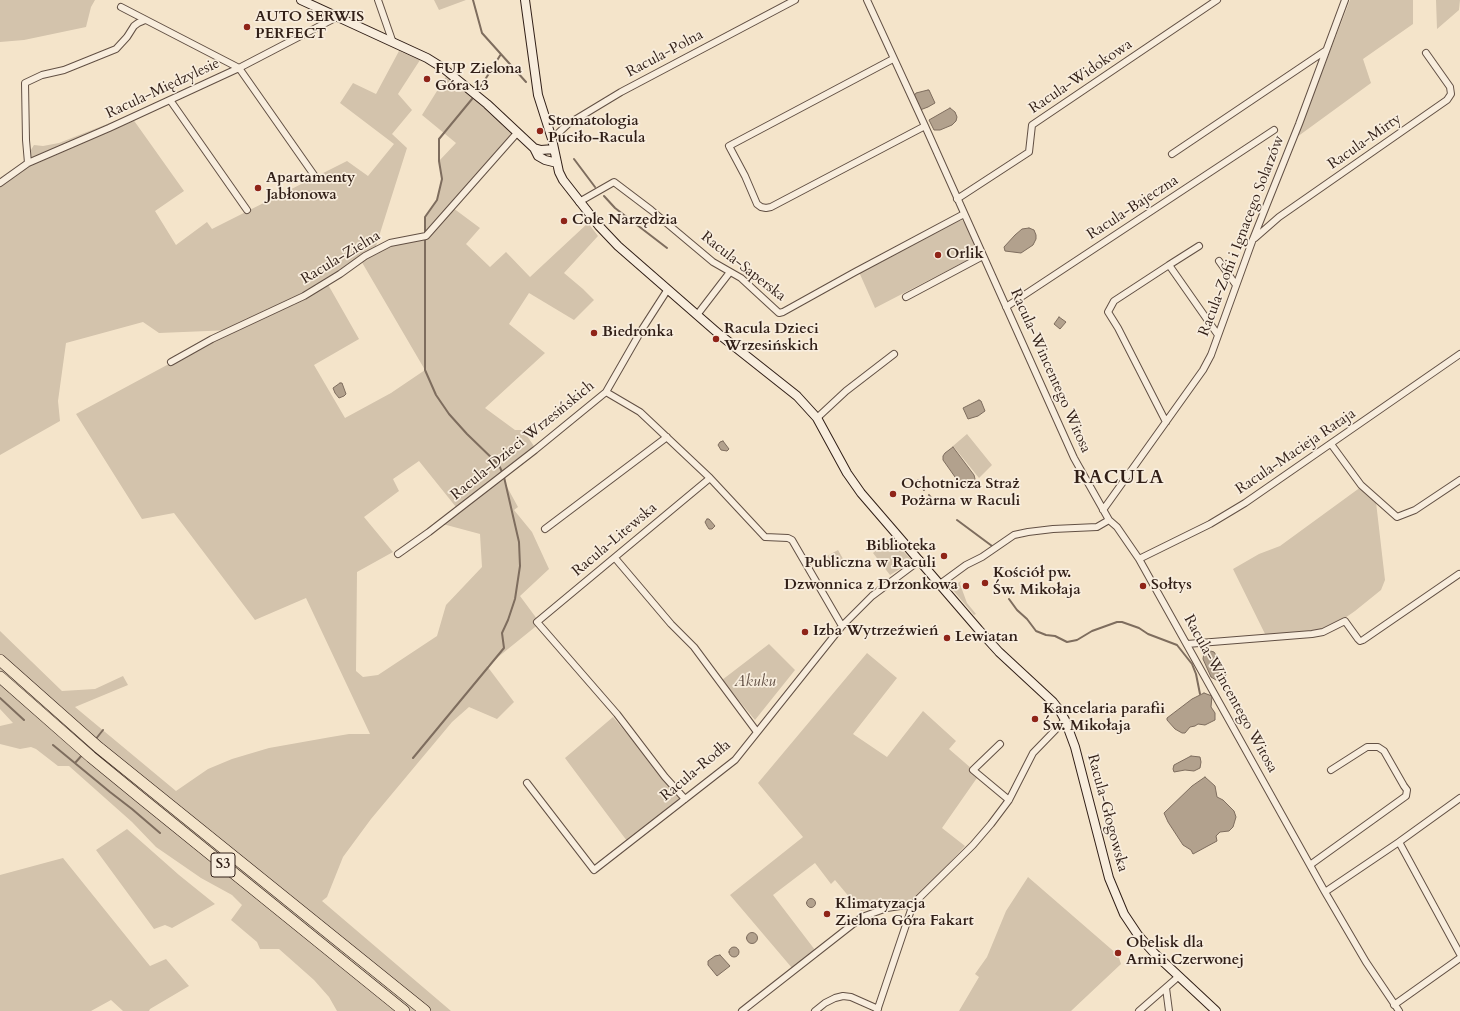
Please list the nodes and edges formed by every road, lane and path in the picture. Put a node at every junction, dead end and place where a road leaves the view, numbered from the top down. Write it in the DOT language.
graph roads {
  1 [pos="302,0"];
  2 [pos="378,0"];
  3 [pos="525,0"];
  4 [pos="796,0"];
  5 [pos="867,0"];
  6 [pos="1217,0"];
  7 [pos="1345,0"];
  8 [pos="121,6"];
  9 [pos="337,17"];
  10 [pos="145,20"];
  11 [pos="393,42"];
  12 [pos="1325,51"];
  13 [pos="1426,53"];
  14 [pos="893,59"];
  15 [pos="239,68"];
  16 [pos="170,100"];
  17 [pos="925,126"];
  18 [pos="1274,130"];
  19 [pos="517,132"];
  20 [pos="552,139"];
  21 [pos="534,148"];
  22 [pos="554,149"];
  23 [pos="1172,154"];
  24 [pos="28,163"];
  25 [pos="557,163"];
  26 [pos="314,175"];
  27 [pos="0,184"];
  28 [pos="958,199"];
  29 [pos="580,202"];
  30 [pos="247,210"];
  31 [pos="964,214"];
  32 [pos="1253,239"];
  33 [pos="1199,246"];
  34 [pos="983,256"];
  35 [pos="1218,261"];
  36 [pos="1169,265"];
  37 [pos="730,272"];
  38 [pos="1236,285"];
  39 [pos="668,290"];
  40 [pos="906,297"];
  41 [pos="1006,307"];
  42 [pos="697,315"];
  43 [pos="1218,335"];
  44 [pos="894,354"];
  45 [pos="1460,354"];
  46 [pos="171,362"];
  47 [pos="606,392"];
  48 [pos="817,418"];
  49 [pos="1166,422"];
  50 [pos="667,437"];
  51 [pos="1331,444"];
  52 [pos="710,478"];
  53 [pos="1460,480"];
  54 [pos="1103,510"];
  55 [pos="1109,520"];
  56 [pos="546,529"];
  57 [pos="398,554"];
  58 [pos="615,558"];
  59 [pos="1139,559"];
  60 [pos="920,560"];
  61 [pos="1459,574"];
  62 [pos="940,584"];
  63 [pos="842,626"];
  64 [pos="1187,644"];
  65 [pos="0,660"];
  66 [pos="0,677"];
  67 [pos="1066,720"];
  68 [pos="757,732"];
  69 [pos="1000,744"];
  70 [pos="1331,770"];
  71 [pos="527,783"];
  72 [pos="685,798"];
  73 [pos="1460,798"];
  74 [pos="1009,800"];
  75 [pos="1399,842"];
  76 [pos="1310,865"];
  77 [pos="1325,892"];
  78 [pos="913,904"];
  79 [pos="1460,954"];
  80 [pos="1460,958"];
  81 [pos="1178,977"];
  82 [pos="1166,988"];
  83 [pos="1394,1005"];
  84 [pos="400,1008"];
  85 [pos="877,1010"];
  86 [pos="425,1011"];
  87 [pos="742,1011"];
  88 [pos="815,1011"];
  89 [pos="1139,1011"];
  90 [pos="1169,1011"];
  91 [pos="1216,1011"];
  92 [pos="1399,1011"];
  1 -- 9 [label="street"];
  2 -- 11 [label="street"];
  3 -- 20 [label="street, Racula-Głogowska"];
  4 -- 20 [label="street, Racula-Polna"];
  5 -- 14 [label="street, Racula-Wincentego Witosa"];
  6 -- 28 [label="street, Racula-Widokowa"];
  7 -- 12 [label="street, Racula-Zofii i Ignacego Solarzów"];
  8 -- 10 [label="street"];
  9 -- 11 [label="street"];
  9 -- 15 [label="street, Racula-Międzylesie"];
  10 -- 15 [label="street"];
  10 -- 24 [label="street"];
  11 -- 19 [label="street"];
  12 -- 23 [label="street"];
  12 -- 32 [label="street, Racula-Zofii i Ignacego Solarzów"];
  13 -- 32 [label="street, Racula-Mirty"];
  14 -- 17 [label="street, Racula-Wincentego Witosa"];
  14 -- 17 [label="street"];
  15 -- 16 [label="street, Racula-Międzylesie"];
  15 -- 26 [label="street"];
  16 -- 24 [label="street, Racula-Międzylesie"];
  16 -- 30 [label="street"];
  17 -- 28 [label="street, Racula-Wincentego Witosa"];
  18 -- 41 [label="street, Racula-Bajeczna"];
  19 -- 21 [label="street"];
  19 -- 46 [label="street, Racula-Zielna"];
  20 -- 22 [label="street, Racula-Głogowska"];
  21 -- 22 [label="street"];
  21 -- 25 [label="street"];
  22 -- 25 [label="street, Racula-Głogowska"];
  24 -- 27 [label="street, Racula-Międzylesie"];
  25 -- 29 [label="street, Racula-Głogowska"];
  28 -- 31 [label="street, Racula-Wincentego Witosa"];
  29 -- 37 [label="street, Racula-Saperska"];
  29 -- 39 [label="street, Racula-Głogowska"];
  31 -- 34 [label="street, Racula-Wincentego Witosa"];
  31 -- 37 [label="street, Racula-Saperska"];
  32 -- 38 [label="street, Racula-Zofii i Ignacego Solarzów"];
  33 -- 36 [label="street"];
  34 -- 40 [label="street"];
  34 -- 41 [label="street, Racula-Wincentego Witosa"];
  35 -- 38 [label="street"];
  36 -- 43 [label="street"];
  36 -- 49 [label="street"];
  37 -- 42 [label="street"];
  38 -- 43 [label="street, Racula-Zofii i Ignacego Solarzów"];
  39 -- 42 [label="street, Racula-Głogowska"];
  39 -- 47 [label="street, Racula-Dzieci Wrzesińskich"];
  41 -- 54 [label="street, Racula-Wincentego Witosa"];
  42 -- 48 [label="street, Racula-Głogowska"];
  43 -- 49 [label="street, Racula-Zofii i Ignacego Solarzów"];
  44 -- 48 [label="street"];
  45 -- 51 [label="street, Racula-Macieja Rataja"];
  47 -- 50 [label="street"];
  47 -- 57 [label="street, Racula-Dzieci Wrzesińskich"];
  48 -- 60 [label="street, Racula-Głogowska"];
  49 -- 54 [label="street, Racula-Zofii i Ignacego Solarzów"];
  50 -- 52 [label="street"];
  50 -- 56 [label="street"];
  51 -- 53 [label="street"];
  51 -- 59 [label="street, Racula-Macieja Rataja"];
  52 -- 58 [label="street, Racula-Litewska"];
  52 -- 63 [label="street"];
  54 -- 55 [label="street, Racula-Wincentego Witosa"];
  55 -- 59 [label="street, Racula-Wincentego Witosa"];
  55 -- 62 [label="street"];
  58 -- 68 [label="street"];
  58 -- 72 [label="street, Racula-Litewska"];
  59 -- 64 [label="street, Racula-Wincentego Witosa"];
  60 -- 62 [label="street, Racula-Głogowska"];
  60 -- 63 [label="street, Racula-Rodła"];
  61 -- 64 [label="street"];
  62 -- 67 [label="street, Racula-Głogowska"];
  63 -- 68 [label="street, Racula-Rodła"];
  64 -- 76 [label="street, Racula-Wincentego Witosa"];
  65 -- 86 [label="highway, S3"];
  66 -- 84 [label="highway, S3"];
  67 -- 74 [label="street"];
  67 -- 81 [label="street, Racula-Głogowska"];
  68 -- 72 [label="street, Racula-Rodła"];
  69 -- 74 [label="street"];
  70 -- 76 [label="street"];
  71 -- 72 [label="street, Racula-Rodła"];
  73 -- 75 [label="street"];
  74 -- 78 [label="street"];
  75 -- 77 [label="street"];
  75 -- 79 [label="street"];
  76 -- 77 [label="street, Racula-Wincentego Witosa"];
  77 -- 83 [label="street, Racula-Wincentego Witosa"];
  78 -- 85 [label="street"];
  78 -- 87 [label="street"];
  80 -- 83 [label="street"];
  81 -- 82 [label="street"];
  81 -- 91 [label="street, Racula-Głogowska"];
  82 -- 89 [label="street"];
  82 -- 90 [label="street"];
  83 -- 92 [label="street, Racula-Wincentego Witosa"];
  85 -- 88 [label="street"];
}
